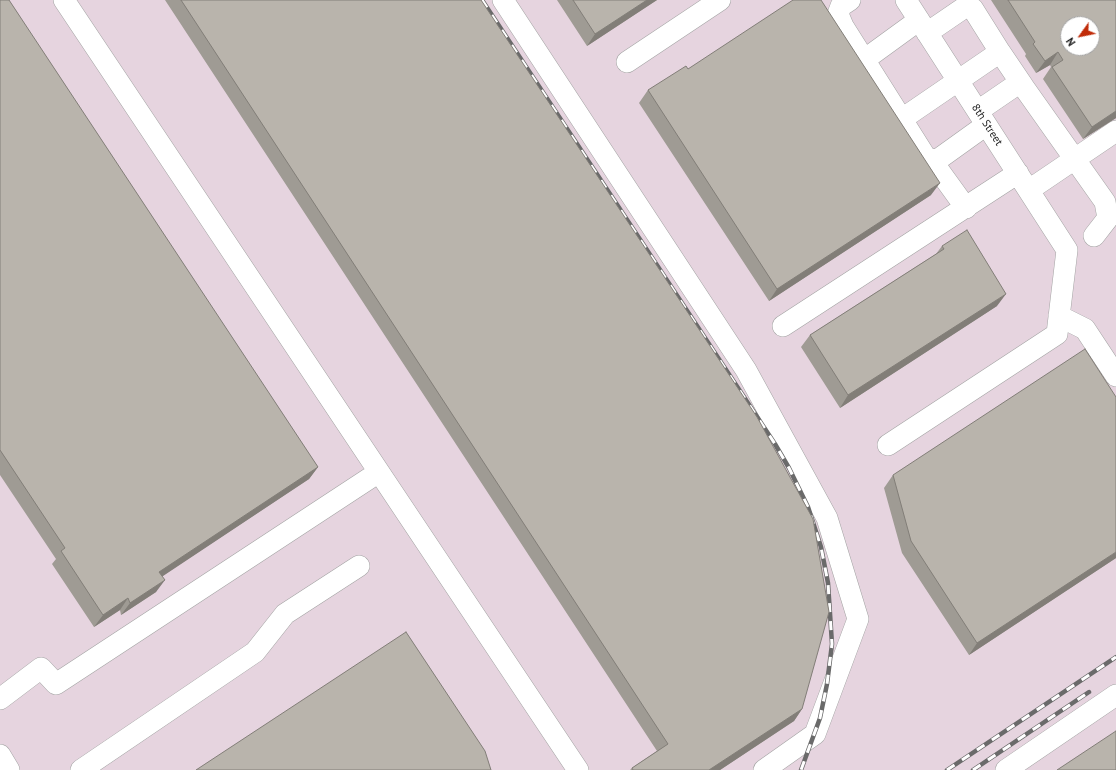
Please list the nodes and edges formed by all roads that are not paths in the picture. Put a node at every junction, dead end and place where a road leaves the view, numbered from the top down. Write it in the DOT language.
graph roads {
  1 [pos="64,0"];
  2 [pos="503,0"];
  3 [pos="720,0"];
  4 [pos="850,0"];
  5 [pos="907,0"];
  6 [pos="923,27"];
  7 [pos="1000,52"];
  8 [pos="864,60"];
  9 [pos="626,62"];
  10 [pos="958,80"];
  11 [pos="1023,86"];
  12 [pos="982,118"];
  13 [pos="902,119"];
  14 [pos="1116,130"];
  15 [pos="1075,158"];
  16 [pos="932,161"];
  17 [pos="1023,182"];
  18 [pos="966,208"];
  19 [pos="1116,226"];
  20 [pos="1094,236"];
  21 [pos="1067,250"];
  22 [pos="1059,316"];
  23 [pos="783,326"];
  24 [pos="1116,376"];
  25 [pos="888,445"];
  26 [pos="379,472"];
  27 [pos="359,566"];
  28 [pos="1116,695"];
  29 [pos="0,700"];
  30 [pos="0,755"];
  31 [pos="9,770"];
  32 [pos="81,770"];
  33 [pos="578,770"];
  34 [pos="764,770"];
  35 [pos="1006,770"];
  1 -- 26 [label="street"];
  2 -- 34 [label="street"];
  3 -- 9 [label="street"];
  4 -- 8 [label="street"];
  5 -- 6 [label="street, 8th Street"];
  6 -- 7 [label="street"];
  6 -- 8 [label="street"];
  6 -- 10 [label="street, 8th Street"];
  7 -- 10 [label="street"];
  7 -- 11 [label="street"];
  8 -- 13 [label="street"];
  10 -- 12 [label="street, 8th Street"];
  10 -- 13 [label="street"];
  11 -- 12 [label="street"];
  11 -- 15 [label="street"];
  12 -- 16 [label="street"];
  12 -- 17 [label="street, 8th Street"];
  13 -- 16 [label="street"];
  14 -- 15 [label="street"];
  15 -- 17 [label="street"];
  15 -- 20 [label="street"];
  16 -- 18 [label="street"];
  17 -- 18 [label="street"];
  17 -- 21 [label="street, 8th Street"];
  18 -- 23 [label="street"];
  19 -- 20 [label="street"];
  20 -- 21 [label="street"];
  21 -- 22 [label="street"];
  22 -- 24 [label="street"];
  22 -- 25 [label="street"];
  26 -- 29 [label="street"];
  26 -- 33 [label="street"];
  27 -- 32 [label="street"];
  28 -- 35 [label="street"];
  30 -- 31 [label="street"];
}
